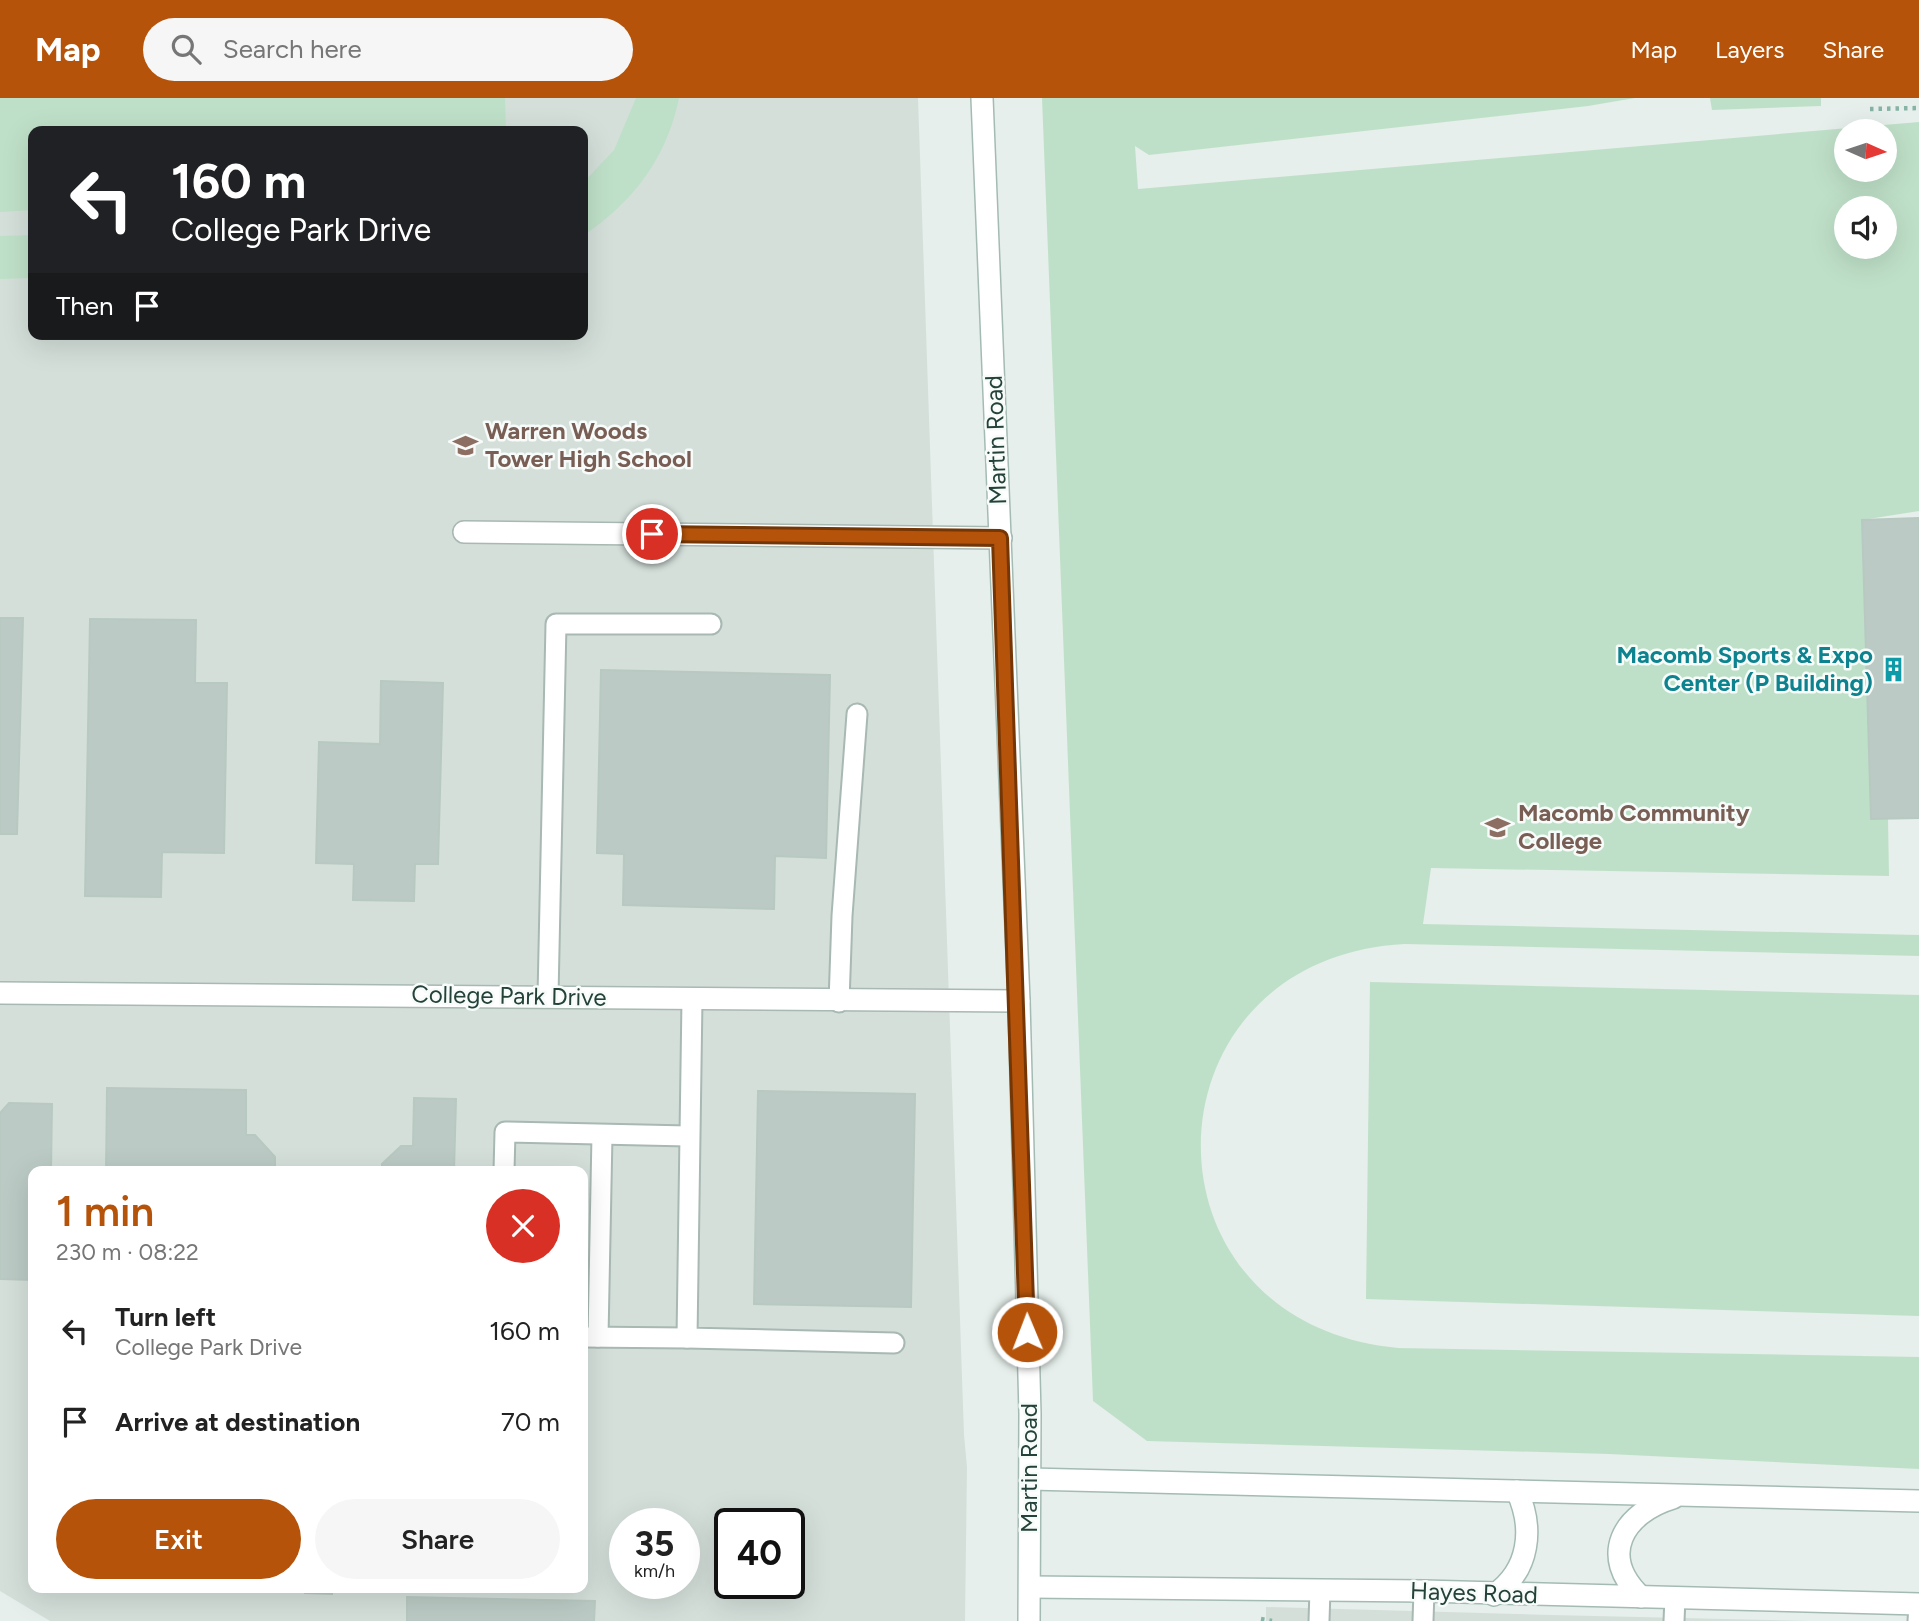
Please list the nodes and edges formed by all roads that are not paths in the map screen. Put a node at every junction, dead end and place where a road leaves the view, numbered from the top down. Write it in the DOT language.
graph roads {
  1 [pos="982,98"];
  2 [pos="464,531"];
  3 [pos="1000,538"];
  4 [pos="711,624"];
  5 [pos="857,714"];
  6 [pos="0,993"];
  7 [pos="548,996"];
  8 [pos="692,999"];
  9 [pos="1018,1001"];
  10 [pos="839,1002"];
  11 [pos="602,1135"];
  12 [pos="688,1136"];
  13 [pos="504,1166"];
  14 [pos="590,1337"];
  15 [pos="687,1338"];
  16 [pos="894,1343"];
  17 [pos="1030,1479"];
  18 [pos="1517,1491"];
  19 [pos="1696,1495"];
  20 [pos="1919,1501"];
  21 [pos="1030,1587"];
  22 [pos="1320,1590"];
  23 [pos="1424,1591"];
  24 [pos="1494,1595"];
  25 [pos="1641,1597"];
  26 [pos="1675,1598"];
  27 [pos="1919,1605"];
  28 [pos="1029,1621"];
  29 [pos="1319,1621"];
  30 [pos="1423,1621"];
  31 [pos="1674,1621"];
  32 [pos="1918,1621"];
  1 -- 3 [label="street, Martin Road"];
  2 -- 3 [label="street"];
  3 -- 9 [label="street, Martin Road"];
  4 -- 7 [label="lane"];
  5 -- 10 [label="lane"];
  6 -- 7 [label="street, College Park Drive"];
  7 -- 8 [label="street, College Park Drive"];
  8 -- 10 [label="street, College Park Drive"];
  8 -- 12 [label="lane"];
  9 -- 10 [label="street, College Park Drive"];
  9 -- 17 [label="street, Martin Road"];
  11 -- 12 [label="lane"];
  11 -- 13 [label="lane"];
  11 -- 14 [label="lane"];
  12 -- 15 [label="lane"];
  14 -- 15 [label="lane"];
  15 -- 16 [label="lane"];
  17 -- 18 [label="street"];
  17 -- 21 [label="street, Martin Road"];
  18 -- 19 [label="street"];
  18 -- 24 [label="street"];
  19 -- 20 [label="street"];
  19 -- 25 [label="street"];
  21 -- 22 [label="street, Hayes Road"];
  21 -- 28 [label="street, Martin Road"];
  22 -- 23 [label="street, Hayes Road"];
  22 -- 29 [label="lane"];
  23 -- 24 [label="street, Hayes Road"];
  23 -- 30 [label="lane"];
  24 -- 25 [label="street, Hayes Road"];
  25 -- 26 [label="street, Hayes Road"];
  26 -- 27 [label="street, Hayes Road"];
  26 -- 31 [label="lane"];
  27 -- 32 [label="lane"];
}
